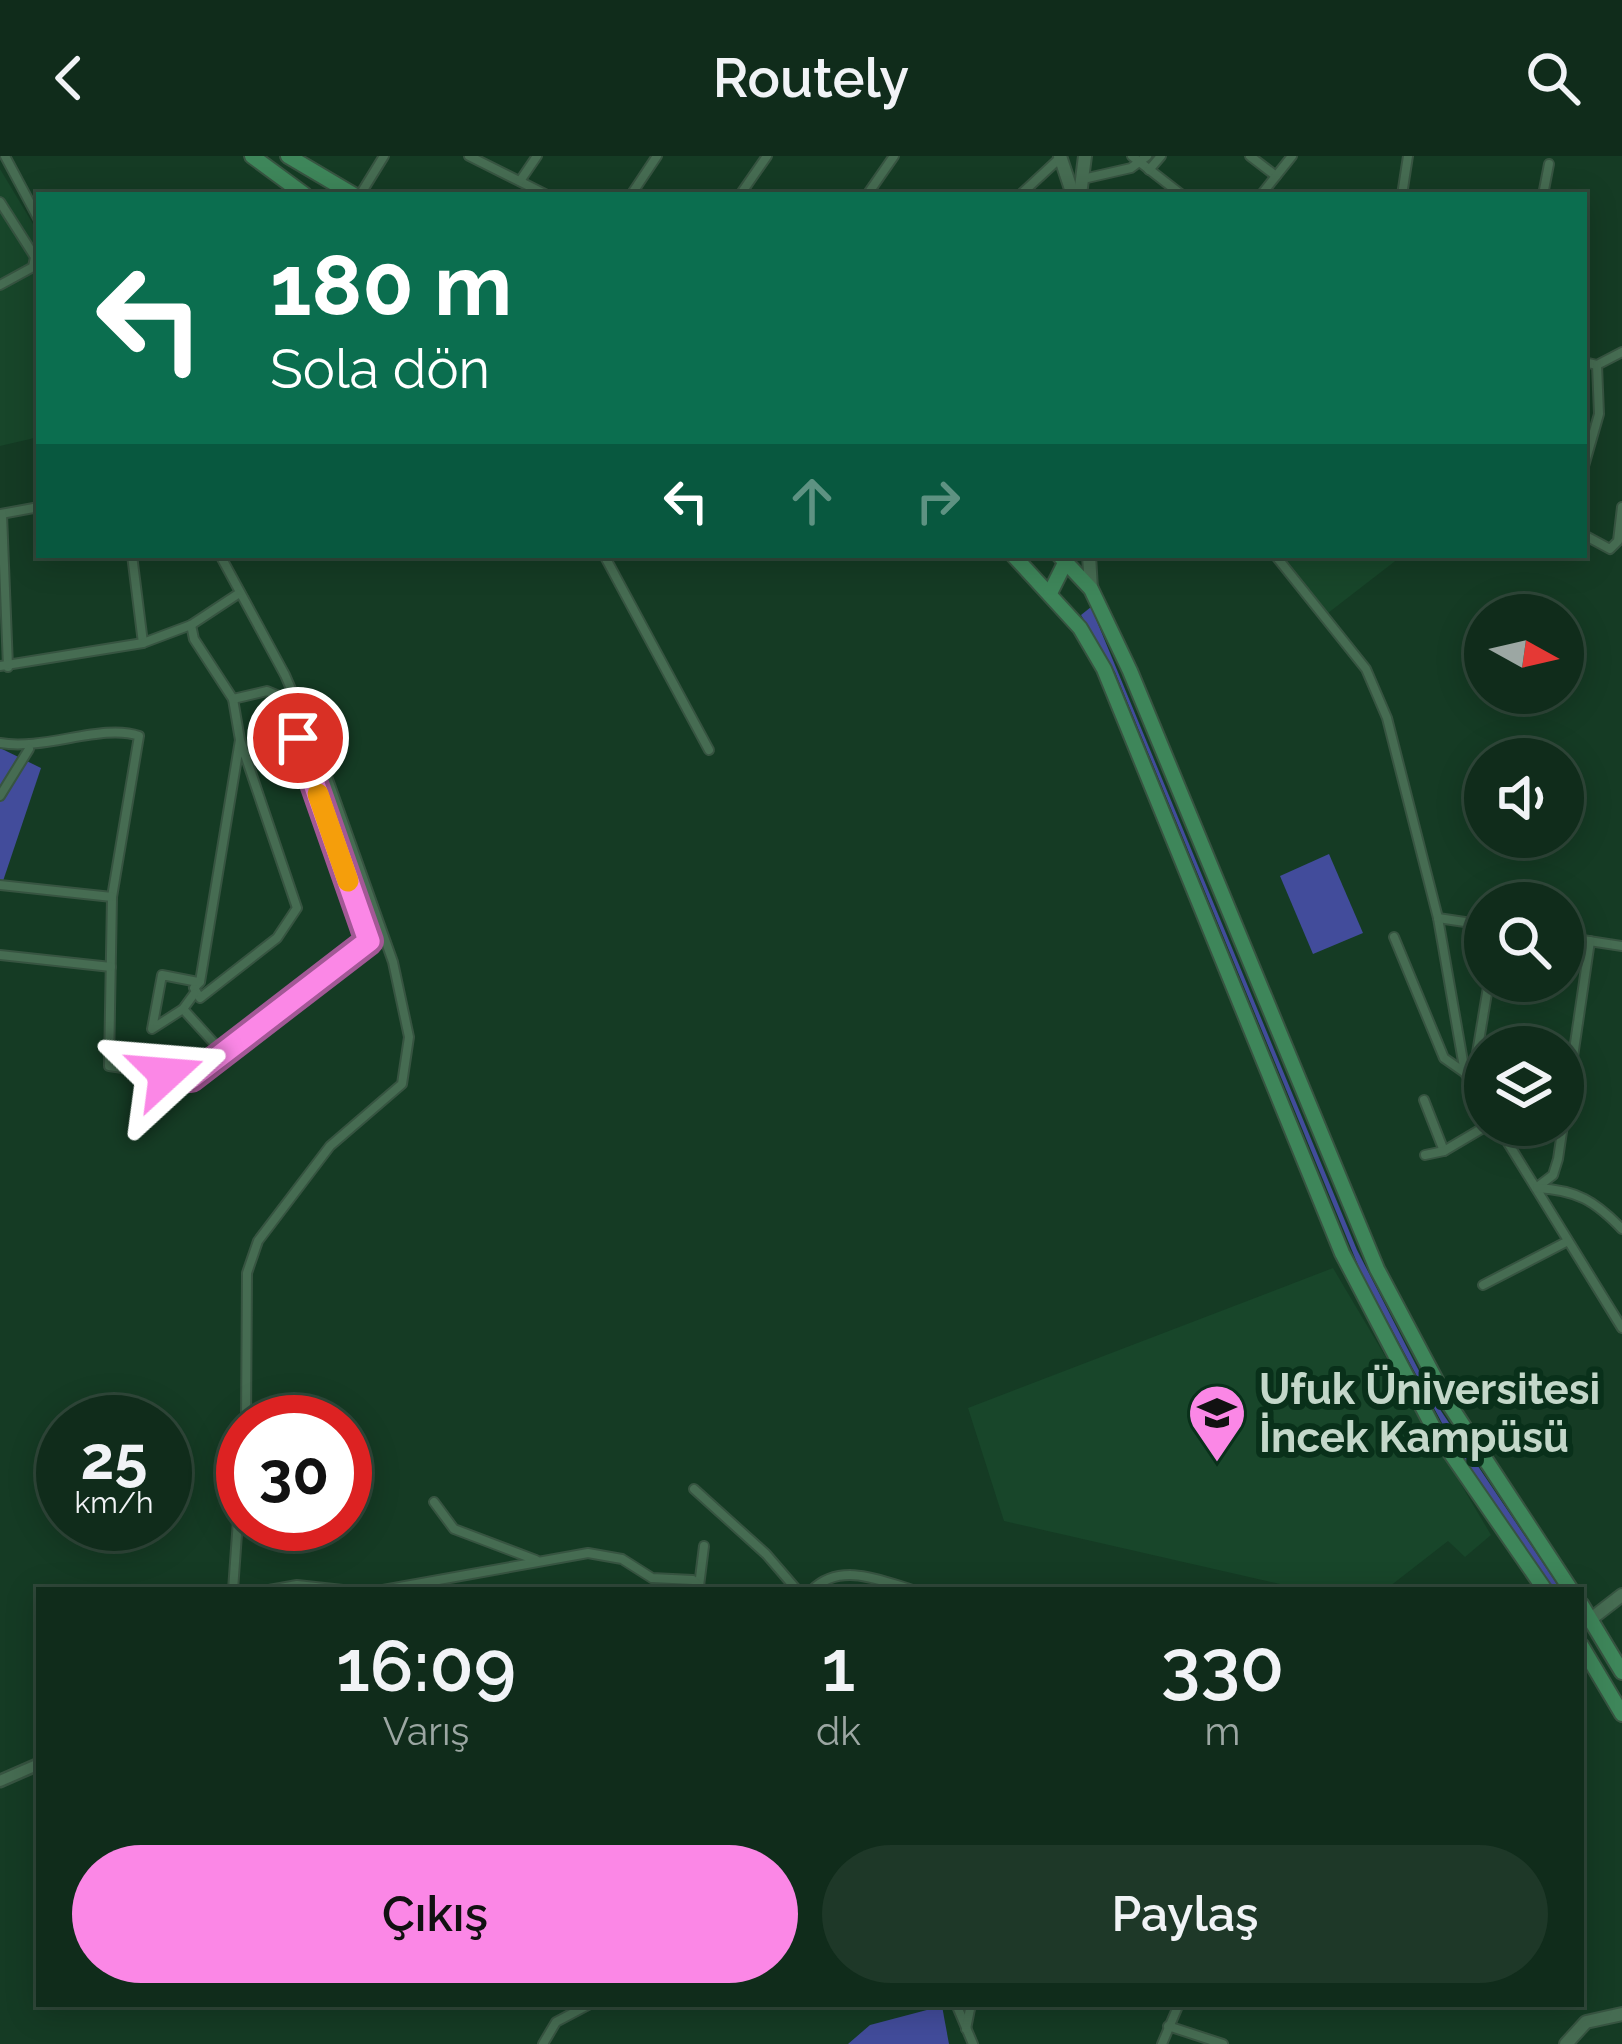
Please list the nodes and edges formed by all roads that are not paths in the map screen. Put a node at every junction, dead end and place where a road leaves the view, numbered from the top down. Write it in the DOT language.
graph roads {
  1 [pos="5,156"];
  2 [pos="252,156"];
  3 [pos="288,156"];
  4 [pos="384,156"];
  5 [pos="469,156"];
  6 [pos="537,156"];
  7 [pos="657,156"];
  8 [pos="767,156"];
  9 [pos="894,156"];
  10 [pos="1060,156"];
  11 [pos="1085,156"];
  12 [pos="1132,156"];
  13 [pos="1161,156"];
  14 [pos="1250,156"];
  15 [pos="1292,156"];
  16 [pos="1408,156"];
  17 [pos="1146,163"];
  18 [pos="1549,164"];
  19 [pos="1276,176"];
  20 [pos="1083,179"];
  21 [pos="520,182"];
  22 [pos="301,192"];
  23 [pos="352,192"];
  24 [pos="359,192"];
  25 [pos="541,192"];
  26 [pos="633,192"];
  27 [pos="742,192"];
  28 [pos="869,192"];
  29 [pos="1023,192"];
  30 [pos="1076,192"];
  31 [pos="1078,192"];
  32 [pos="1179,192"];
  33 [pos="1263,192"];
  34 [pos="1402,192"];
  35 [pos="1544,192"];
  36 [pos="0,202"];
  37 [pos="36,214"];
  38 [pos="33,267"];
  39 [pos="36,272"];
  40 [pos="0,285"];
  41 [pos="1622,352"];
  42 [pos="1587,363"];
  43 [pos="1597,365"];
  44 [pos="1587,456"];
  45 [pos="1622,507"];
  46 [pos="36,508"];
  47 [pos="1,514"];
  48 [pos="1587,537"];
  49 [pos="132,558"];
  50 [pos="221,558"];
  51 [pos="606,558"];
  52 [pos="1016,558"];
  53 [pos="1065,558"];
  54 [pos="1066,558"];
  55 [pos="1089,558"];
  56 [pos="1277,558"];
  57 [pos="1091,589"];
  58 [pos="1050,593"];
  59 [pos="238,594"];
  60 [pos="1065,610"];
  61 [pos="190,625"];
  62 [pos="143,643"];
  63 [pos="4,667"];
  64 [pos="233,699"];
  65 [pos="240,740"];
  66 [pos="0,743"];
  67 [pos="29,748"];
  68 [pos="709,750"];
  69 [pos="0,796"];
  70 [pos="0,884"];
  71 [pos="112,897"];
  72 [pos="1438,918"];
  73 [pos="1464,922"];
  74 [pos="1394,937"];
  75 [pos="1584,940"];
  76 [pos="1590,941"];
  77 [pos="1622,946"];
  78 [pos="0,955"];
  79 [pos="111,968"];
  80 [pos="200,982"];
  81 [pos="194,994"];
  82 [pos="183,1009"];
  83 [pos="1576,1026"];
  84 [pos="223,1053"];
  85 [pos="1464,1061"];
  86 [pos="1464,1071"];
  87 [pos="1424,1100"];
  88 [pos="1464,1139"];
  89 [pos="1510,1146"];
  90 [pos="1557,1146"];
  91 [pos="1444,1151"];
  92 [pos="1425,1155"];
  93 [pos="1536,1188"];
  94 [pos="1622,1229"];
  95 [pos="1568,1240"];
  96 [pos="1483,1285"];
  97 [pos="1622,1328"];
  98 [pos="246,1395"];
  99 [pos="694,1489"];
  100 [pos="434,1502"];
  101 [pos="704,1546"];
  102 [pos="236,1551"];
  103 [pos="536,1560"];
  104 [pos="233,1587"];
  105 [pos="402,1587"];
  106 [pos="700,1587"];
  107 [pos="701,1587"];
  108 [pos="794,1587"];
  109 [pos="815,1587"];
  110 [pos="900,1587"];
  111 [pos="1543,1587"];
  112 [pos="1569,1587"];
  113 [pos="1622,1594"];
  114 [pos="1584,1608"];
  115 [pos="1591,1619"];
  116 [pos="1584,1651"];
  117 [pos="1622,1672"];
  118 [pos="1622,1714"];
  119 [pos="36,1765"];
  120 [pos="0,1781"];
  121 [pos="584,2007"];
  122 [pos="957,2007"];
  123 [pos="970,2007"];
  124 [pos="1178,2007"];
  125 [pos="1622,2014"];
  126 [pos="1168,2026"];
  127 [pos="966,2030"];
  128 [pos="543,2044"];
  129 [pos="973,2044"];
  130 [pos="1162,2044"];
  131 [pos="1223,2044"];
  132 [pos="1566,2044"];
  1 -- 37 [label="street"];
  2 -- 22 [label="main road"];
  3 -- 23 [label="main road"];
  4 -- 24 [label="street"];
  5 -- 21 [label="street"];
  6 -- 21 [label="street"];
  7 -- 26 [label="street"];
  8 -- 27 [label="street"];
  9 -- 28 [label="street"];
  10 -- 29 [label="street"];
  10 -- 30 [label="main road"];
  11 -- 20 [label="main road"];
  12 -- 17 [label="street"];
  13 -- 17 [label="street"];
  14 -- 19 [label="street"];
  15 -- 19 [label="street"];
  16 -- 34 [label="street"];
  17 -- 20 [label="street"];
  17 -- 32 [label="street"];
  18 -- 35 [label="street"];
  19 -- 33 [label="street"];
  20 -- 31 [label="main road"];
  21 -- 25 [label="street"];
  36 -- 38 [label="street"];
  38 -- 39 [label="street"];
  38 -- 40 [label="street"];
  41 -- 43 [label="street"];
  42 -- 43 [label="street"];
  43 -- 44 [label="street"];
  45 -- 48 [label="street"];
  46 -- 47 [label="street"];
  47 -- 63 [label="street"];
  49 -- 62 [label="street"];
  50 -- 59 [label="street"];
  51 -- 68 [label="street"];
  52 -- 58 [label="main road"];
  53 -- 58 [label="main road"];
  54 -- 57 [label="main road"];
  55 -- 57 [label="main road"];
  56 -- 72 [label="street"];
  57 -- 60 [label="main road"];
  57 -- 112 [label="main road"];
  58 -- 60 [label="main road"];
  59 -- 61 [label="street"];
  59 -- 98 [label="street"];
  60 -- 111 [label="main road"];
  61 -- 62 [label="street"];
  61 -- 64 [label="street"];
  62 -- 63 [label="street"];
  64 -- 65 [label="street"];
  64 -- 84 [label="street"];
  65 -- 80 [label="street"];
  65 -- 81 [label="street"];
  66 -- 67 [label="street"];
  67 -- 69 [label="street"];
  67 -- 71 [label="street"];
  70 -- 71 [label="street"];
  71 -- 79 [label="street"];
  72 -- 73 [label="street"];
  72 -- 85 [label="street"];
  74 -- 86 [label="street"];
  75 -- 76 [label="street"];
  76 -- 77 [label="street"];
  76 -- 83 [label="street"];
  78 -- 79 [label="street"];
  79 -- 84 [label="street"];
  80 -- 81 [label="street"];
  80 -- 82 [label="street"];
  81 -- 82 [label="street"];
  82 -- 84 [label="street"];
  87 -- 91 [label="street"];
  88 -- 91 [label="street"];
  89 -- 93 [label="street"];
  90 -- 93 [label="street"];
  91 -- 92 [label="street"];
  93 -- 94 [label="street"];
  93 -- 95 [label="street"];
  95 -- 96 [label="street"];
  95 -- 97 [label="street"];
  99 -- 108 [label="street"];
  100 -- 103 [label="street"];
  101 -- 107 [label="street"];
  102 -- 104 [label="street"];
  103 -- 105 [label="street"];
  103 -- 106 [label="street"];
  109 -- 110 [label="street"];
  113 -- 115 [label="main road"];
  114 -- 115 [label="main road"];
  115 -- 117 [label="main road"];
  116 -- 118 [label="main road"];
  119 -- 120 [label="street"];
  121 -- 128 [label="street"];
  122 -- 127 [label="street"];
  123 -- 127 [label="street"];
  124 -- 126 [label="street"];
  125 -- 132 [label="main road"];
  126 -- 130 [label="street"];
  126 -- 131 [label="street"];
  127 -- 129 [label="street"];
}
